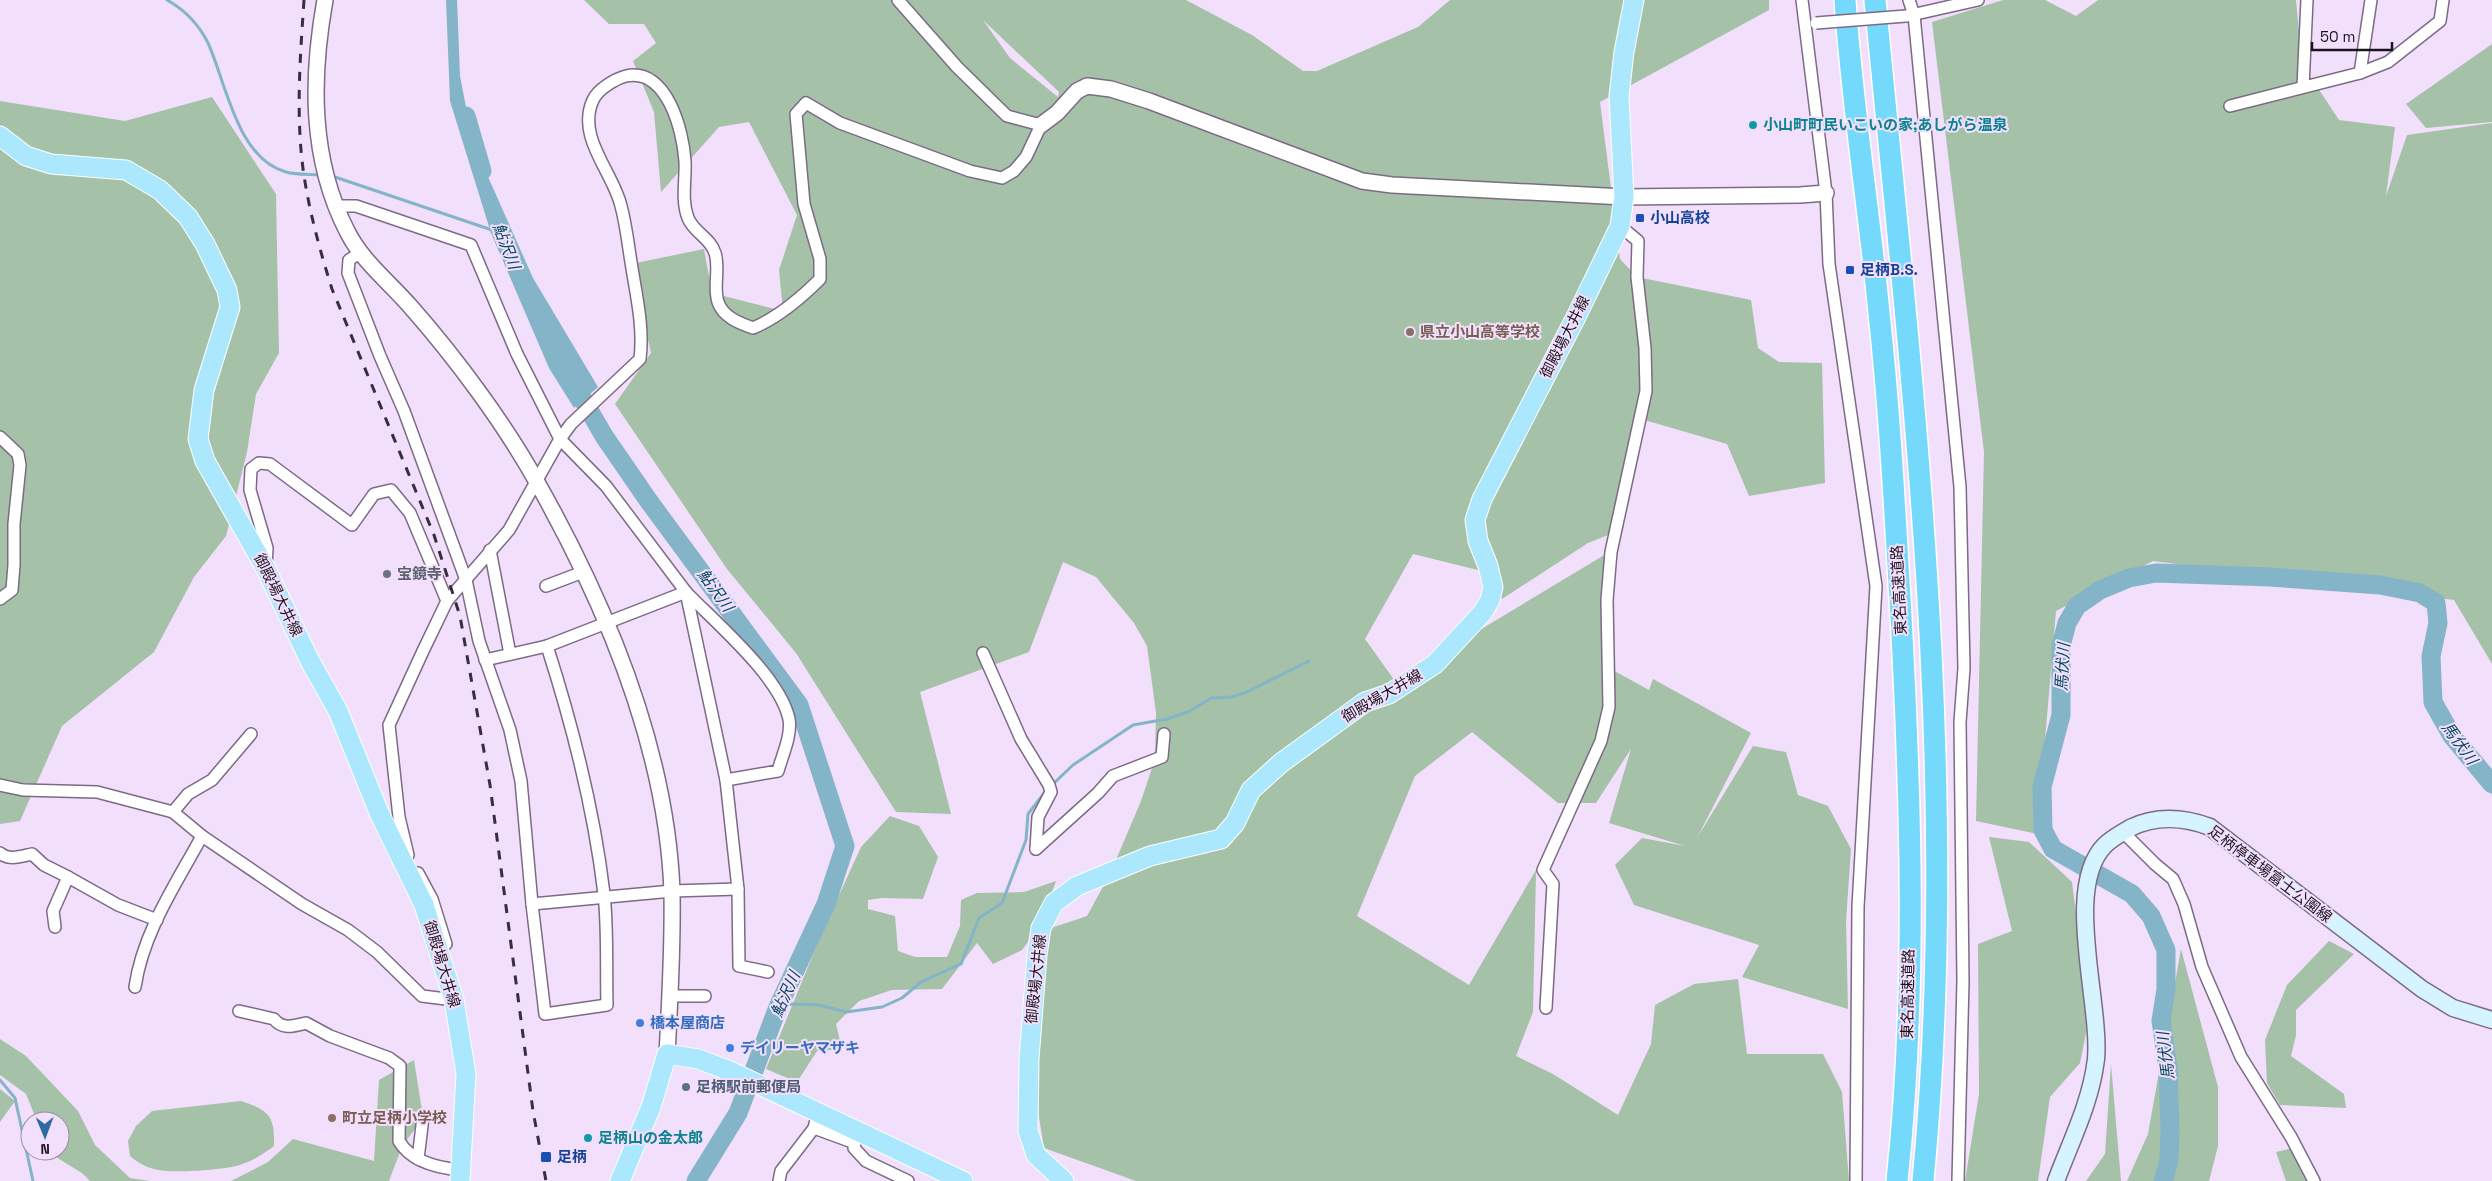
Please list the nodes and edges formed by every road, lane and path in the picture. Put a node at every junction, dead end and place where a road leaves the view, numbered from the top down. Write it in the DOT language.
graph roads {
  1 [pos="324,0"];
  2 [pos="898,0"];
  3 [pos="1634,0"];
  4 [pos="1802,0"];
  5 [pos="1845,0"];
  6 [pos="1875,0"];
  7 [pos="1909,0"];
  8 [pos="1978,0"];
  9 [pos="2307,0"];
  10 [pos="2371,0"];
  11 [pos="2443,0"];
  12 [pos="1910,16"];
  13 [pos="1810,24"];
  14 [pos="2360,73"];
  15 [pos="2303,87"];
  16 [pos="2230,106"];
  17 [pos="1041,125"];
  18 [pos="0,136"];
  19 [pos="1826,193"];
  20 [pos="1624,197"];
  21 [pos="336,206"];
  22 [pos="1620,226"];
  23 [pos="361,252"];
  24 [pos="0,437"];
  25 [pos="560,439"];
  26 [pos="538,482"];
  27 [pos="490,550"];
  28 [pos="266,569"];
  29 [pos="583,572"];
  30 [pos="466,580"];
  31 [pos="546,586"];
  32 [pos="686,592"];
  33 [pos="0,599"];
  34 [pos="447,601"];
  35 [pos="607,624"];
  36 [pos="547,646"];
  37 [pos="983,653"];
  38 [pos="510,654"];
  39 [pos="485,660"];
  40 [pos="251,734"];
  41 [pos="1164,734"];
  42 [pos="726,780"];
  43 [pos="0,786"];
  44 [pos="173,812"];
  45 [pos="2123,832"];
  46 [pos="202,836"];
  47 [pos="0,853"];
  48 [pos="68,877"];
  49 [pos="738,889"];
  50 [pos="672,891"];
  51 [pos="604,896"];
  52 [pos="532,904"];
  53 [pos="156,920"];
  54 [pos="55,927"];
  55 [pos="768,972"];
  56 [pos="135,987"];
  57 [pos="670,996"];
  58 [pos="706,996"];
  59 [pos="454,1000"];
  60 [pos="1546,1008"];
  61 [pos="239,1011"];
  62 [pos="2492,1020"];
  63 [pos="667,1054"];
  64 [pos="423,1117"];
  65 [pos="816,1120"];
  66 [pos="418,1159"];
  67 [pos="460,1175"];
  68 [pos="620,1181"];
  69 [pos="779,1181"];
  70 [pos="908,1181"];
  71 [pos="963,1181"];
  72 [pos="1064,1181"];
  73 [pos="1856,1181"];
  74 [pos="1897,1181"];
  75 [pos="1923,1181"];
  76 [pos="1958,1181"];
  77 [pos="2056,1181"];
  78 [pos="2314,1181"];
  1 -- 21 [label="street"];
  2 -- 17 [label="street"];
  3 -- 20 [label="main road, 御殿場大井線"];
  4 -- 13 [label="street"];
  5 -- 74 [label="highway, 東名高速道路"];
  6 -- 75 [label="highway, 東名高速道路"];
  7 -- 12 [label="street"];
  8 -- 12 [label="street"];
  9 -- 15 [label="street"];
  10 -- 14 [label="street"];
  11 -- 14 [label="street"];
  12 -- 13 [label="street, bridge"];
  12 -- 76 [label="street"];
  13 -- 19 [label="street"];
  14 -- 15 [label="street"];
  15 -- 16 [label="street"];
  17 -- 20 [label="street"];
  17 -- 25 [label="street"];
  18 -- 28 [label="main road, 御殿場大井線"];
  19 -- 20 [label="street"];
  19 -- 73 [label="street"];
  20 -- 22 [label="main road, 御殿場大井線"];
  21 -- 23 [label="street"];
  21 -- 25 [label="street"];
  22 -- 60 [label="street"];
  22 -- 72 [label="main road, 御殿場大井線"];
  23 -- 26 [label="street"];
  23 -- 30 [label="street"];
  24 -- 33 [label="street"];
  25 -- 26 [label="street"];
  25 -- 32 [label="street"];
  26 -- 27 [label="street"];
  26 -- 29 [label="street"];
  27 -- 30 [label="street"];
  27 -- 38 [label="street"];
  28 -- 34 [label="street"];
  28 -- 59 [label="main road, 御殿場大井線"];
  29 -- 31 [label="street"];
  29 -- 35 [label="street"];
  30 -- 34 [label="street"];
  30 -- 39 [label="street"];
  32 -- 35 [label="street"];
  32 -- 42 [label="street"];
  32 -- 42 [label="street"];
  34 -- 59 [label="street"];
  35 -- 36 [label="street"];
  35 -- 50 [label="street"];
  36 -- 38 [label="street"];
  36 -- 51 [label="street"];
  37 -- 41 [label="street"];
  38 -- 39 [label="street"];
  39 -- 52 [label="street"];
  40 -- 44 [label="street"];
  42 -- 49 [label="street"];
  43 -- 44 [label="street"];
  44 -- 46 [label="street"];
  45 -- 62 [label="main road, 足柄停車場富士公園線"];
  45 -- 77 [label="main road, 足柄停車場富士公園線"];
  45 -- 78 [label="street"];
  46 -- 53 [label="street"];
  46 -- 59 [label="street"];
  47 -- 48 [label="street"];
  48 -- 53 [label="street"];
  48 -- 54 [label="street"];
  49 -- 50 [label="street"];
  49 -- 55 [label="street"];
  50 -- 51 [label="street"];
  50 -- 57 [label="street"];
  51 -- 52 [label="street"];
  51 -- 52 [label="street"];
  53 -- 56 [label="street"];
  57 -- 58 [label="street"];
  57 -- 63 [label="street"];
  59 -- 67 [label="main road, 御殿場大井線"];
  61 -- 66 [label="street"];
  63 -- 65 [label="main road"];
  63 -- 68 [label="main road"];
  64 -- 66 [label="street"];
  65 -- 69 [label="street"];
  65 -- 70 [label="street"];
  65 -- 71 [label="main road"];
  66 -- 67 [label="street"];
}
